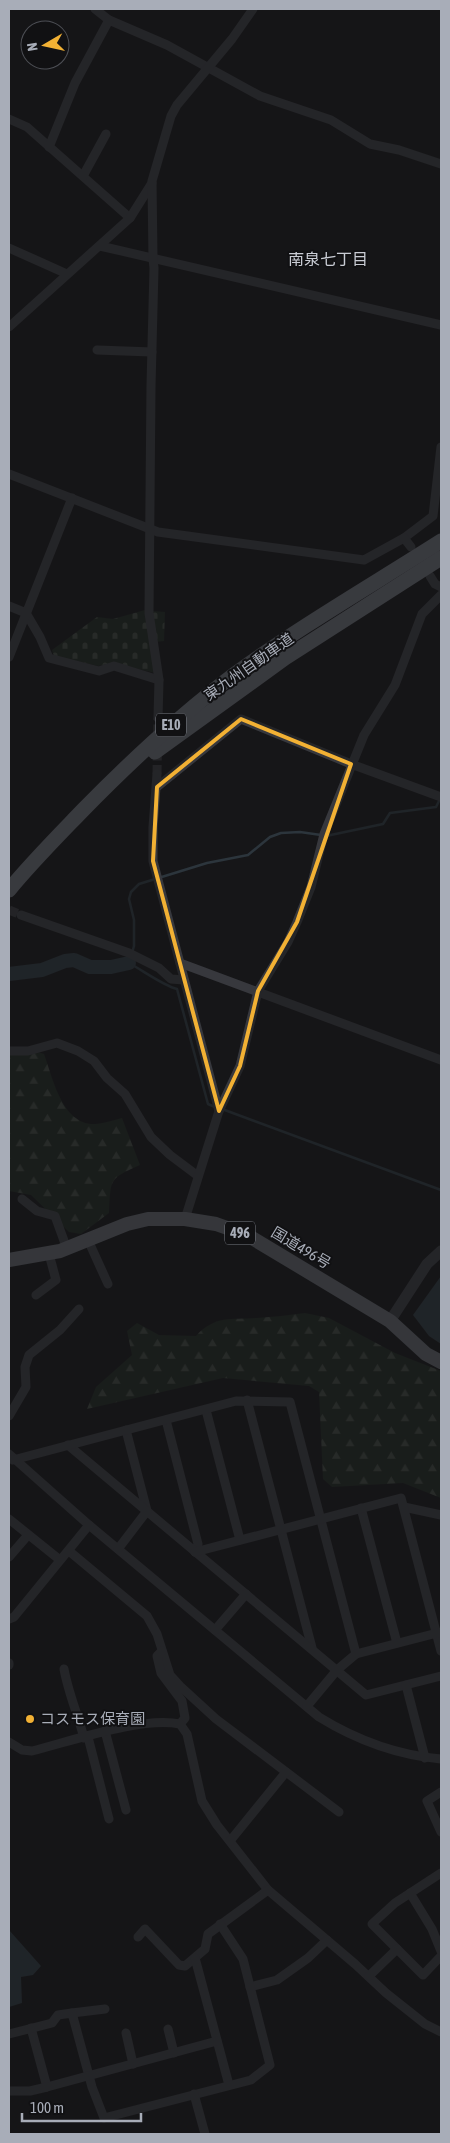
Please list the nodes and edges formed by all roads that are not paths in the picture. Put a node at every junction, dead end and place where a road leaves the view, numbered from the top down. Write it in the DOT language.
graph roads {
  1 [pos="95,9"];
  2 [pos="253,9"];
  3 [pos="109,20"];
  4 [pos="209,68"];
  5 [pos="9,119"];
  6 [pos="106,134"];
  7 [pos="49,147"];
  8 [pos="441,164"];
  9 [pos="83,176"];
  10 [pos="152,181"];
  11 [pos="130,218"];
  12 [pos="100,246"];
  13 [pos="9,248"];
  14 [pos="153,259"];
  15 [pos="67,274"];
  16 [pos="441,325"];
  17 [pos="9,327"];
  18 [pos="98,350"];
  19 [pos="152,352"];
  20 [pos="441,447"];
  21 [pos="9,474"];
  22 [pos="72,498"];
  23 [pos="150,529"];
  24 [pos="404,538"];
  25 [pos="441,541"];
  26 [pos="411,547"];
  27 [pos="441,558"];
  28 [pos="430,576"];
  29 [pos="441,587"];
  30 [pos="441,595"];
  31 [pos="9,606"];
  32 [pos="26,613"];
  33 [pos="9,657"];
  34 [pos="159,680"];
  35 [pos="158,718"];
  36 [pos="351,764"];
  37 [pos="157,774"];
  38 [pos="157,787"];
  39 [pos="441,797"];
  40 [pos="75,818"];
  41 [pos="9,890"];
  42 [pos="21,914"];
  43 [pos="180,963"];
  44 [pos="184,980"];
  45 [pos="258,991"];
  46 [pos="9,1052"];
  47 [pos="441,1060"];
  48 [pos="219,1111"];
  49 [pos="198,1176"];
  50 [pos="22,1199"];
  51 [pos="185,1218"];
  52 [pos="88,1240"];
  53 [pos="67,1249"];
  54 [pos="441,1251"];
  55 [pos="49,1254"];
  56 [pos="9,1260"];
  57 [pos="108,1284"];
  58 [pos="36,1295"];
  59 [pos="79,1309"];
  60 [pos="390,1321"];
  61 [pos="441,1362"];
  62 [pos="247,1400"];
  63 [pos="206,1410"];
  64 [pos="9,1416"];
  65 [pos="166,1420"];
  66 [pos="126,1430"];
  67 [pos="68,1445"];
  68 [pos="11,1457"];
  69 [pos="404,1507"];
  70 [pos="361,1508"];
  71 [pos="148,1511"];
  72 [pos="441,1515"];
  73 [pos="9,1519"];
  74 [pos="321,1519"];
  75 [pos="89,1525"];
  76 [pos="281,1529"];
  77 [pos="28,1535"];
  78 [pos="240,1540"];
  79 [pos="118,1549"];
  80 [pos="69,1551"];
  81 [pos="195,1552"];
  82 [pos="9,1557"];
  83 [pos="60,1560"];
  84 [pos="246,1594"];
  85 [pos="9,1618"];
  86 [pos="216,1630"];
  87 [pos="439,1632"];
  88 [pos="396,1643"];
  89 [pos="312,1648"];
  90 [pos="162,1651"];
  91 [pos="441,1651"];
  92 [pos="356,1654"];
  93 [pos="64,1669"];
  94 [pos="336,1670"];
  95 [pos="441,1676"];
  96 [pos="406,1686"];
  97 [pos="307,1706"];
  98 [pos="180,1724"];
  99 [pos="105,1731"];
  100 [pos="86,1737"];
  101 [pos="9,1742"];
  102 [pos="425,1758"];
  103 [pos="441,1759"];
  104 [pos="286,1772"];
  105 [pos="116,1773"];
  106 [pos="98,1778"];
  107 [pos="441,1792"];
  108 [pos="126,1810"];
  109 [pos="339,1812"];
  110 [pos="109,1819"];
  111 [pos="441,1832"];
  112 [pos="230,1841"];
  113 [pos="441,1873"];
  114 [pos="268,1890"];
  115 [pos="410,1893"];
  116 [pos="220,1924"];
  117 [pos="138,1937"];
  118 [pos="327,1940"];
  119 [pos="396,1949"];
  120 [pos="441,1951"];
  121 [pos="441,1956"];
  122 [pos="196,1958"];
  123 [pos="369,1976"];
  124 [pos="250,1987"];
  125 [pos="105,2009"];
  126 [pos="72,2013"];
  127 [pos="31,2028"];
  128 [pos="168,2029"];
  129 [pos="441,2032"];
  130 [pos="126,2033"];
  131 [pos="9,2034"];
  132 [pos="218,2041"];
  133 [pos="174,2053"];
  134 [pos="133,2064"];
  135 [pos="90,2076"];
  136 [pos="229,2085"];
  137 [pos="47,2087"];
  138 [pos="9,2091"];
  139 [pos="194,2094"];
  140 [pos="205,2134"];
  1 -- 3 [label="street"];
  2 -- 4 [label="street"];
  3 -- 4 [label="street"];
  3 -- 7 [label="street"];
  4 -- 8 [label="street"];
  4 -- 10 [label="street"];
  5 -- 7 [label="street"];
  6 -- 9 [label="street"];
  7 -- 9 [label="street"];
  9 -- 11 [label="street"];
  10 -- 11 [label="street"];
  10 -- 14 [label="street"];
  11 -- 12 [label="street"];
  12 -- 14 [label="street"];
  12 -- 15 [label="street"];
  13 -- 15 [label="street"];
  14 -- 16 [label="street"];
  14 -- 19 [label="street"];
  15 -- 17 [label="street"];
  18 -- 19 [label="street"];
  19 -- 23 [label="street"];
  20 -- 24 [label="street"];
  21 -- 22 [label="street"];
  22 -- 23 [label="street"];
  22 -- 32 [label="street"];
  23 -- 24 [label="street"];
  23 -- 34 [label="street"];
  24 -- 26 [label="street"];
  25 -- 40 [label="highway, 東九州自動車道 / E10"];
  27 -- 40 [label="highway, 東九州自動車道 / E10"];
  28 -- 29 [label="street"];
  30 -- 36 [label="street"];
  31 -- 32 [label="street"];
  32 -- 33 [label="street"];
  32 -- 34 [label="street"];
  34 -- 35 [label="street"];
  36 -- 38 [label="street"];
  36 -- 39 [label="street"];
  36 -- 45 [label="street"];
  37 -- 38 [label="street"];
  38 -- 43 [label="street"];
  40 -- 41 [label="highway, 東九州自動車道 / E10"];
  42 -- 44 [label="street"];
  43 -- 44 [label="street"];
  43 -- 45 [label="street"];
  44 -- 48 [label="street"];
  45 -- 47 [label="street"];
  45 -- 48 [label="street"];
  46 -- 49 [label="street"];
  48 -- 49 [label="street"];
  49 -- 51 [label="street"];
  50 -- 53 [label="street"];
  51 -- 52 [label="highway, 国道496号 / 496"];
  51 -- 60 [label="highway, 国道496号 / 496"];
  52 -- 53 [label="highway, 国道496号 / 496"];
  52 -- 57 [label="street"];
  53 -- 55 [label="highway, 国道496号 / 496"];
  54 -- 60 [label="street"];
  55 -- 56 [label="highway, 国道496号 / 496"];
  55 -- 58 [label="street"];
  59 -- 64 [label="street"];
  60 -- 61 [label="highway, 国道496号 / 496"];
  62 -- 63 [label="street"];
  62 -- 74 [label="street"];
  62 -- 76 [label="street"];
  63 -- 65 [label="street"];
  63 -- 78 [label="street"];
  65 -- 66 [label="street"];
  65 -- 81 [label="street"];
  66 -- 67 [label="street"];
  66 -- 71 [label="street"];
  67 -- 68 [label="street"];
  67 -- 71 [label="street"];
  68 -- 75 [label="street"];
  69 -- 70 [label="street"];
  69 -- 72 [label="street"];
  69 -- 87 [label="street"];
  70 -- 74 [label="street"];
  70 -- 88 [label="street"];
  71 -- 79 [label="street"];
  71 -- 81 [label="street"];
  73 -- 77 [label="street"];
  74 -- 76 [label="street"];
  74 -- 92 [label="street"];
  75 -- 79 [label="street"];
  75 -- 80 [label="street"];
  76 -- 78 [label="street"];
  76 -- 89 [label="street"];
  77 -- 82 [label="street"];
  77 -- 83 [label="street"];
  78 -- 81 [label="street"];
  79 -- 86 [label="street"];
  80 -- 83 [label="street"];
  80 -- 90 [label="street"];
  81 -- 84 [label="street"];
  83 -- 85 [label="street"];
  84 -- 86 [label="street"];
  84 -- 89 [label="street"];
  86 -- 97 [label="street"];
  87 -- 88 [label="street"];
  87 -- 91 [label="street"];
  88 -- 92 [label="street"];
  89 -- 94 [label="street"];
  90 -- 98 [label="street"];
  90 -- 104 [label="street"];
  92 -- 94 [label="street"];
  93 -- 100 [label="street"];
  94 -- 96 [label="street"];
  94 -- 97 [label="street"];
  95 -- 96 [label="street"];
  96 -- 102 [label="street"];
  97 -- 102 [label="street"];
  98 -- 99 [label="street"];
  98 -- 112 [label="street"];
  99 -- 100 [label="street"];
  99 -- 105 [label="street"];
  100 -- 101 [label="street"];
  100 -- 106 [label="street"];
  102 -- 103 [label="street"];
  104 -- 109 [label="street"];
  104 -- 112 [label="street"];
  105 -- 106 [label="street"];
  105 -- 108 [label="street"];
  106 -- 110 [label="street"];
  107 -- 111 [label="street"];
  112 -- 114 [label="street"];
  113 -- 115 [label="street"];
  114 -- 116 [label="street"];
  114 -- 118 [label="street"];
  115 -- 119 [label="street"];
  115 -- 120 [label="street"];
  116 -- 122 [label="street"];
  116 -- 124 [label="street"];
  117 -- 122 [label="street"];
  118 -- 123 [label="street"];
  118 -- 124 [label="street"];
  119 -- 121 [label="street"];
  119 -- 123 [label="street"];
  122 -- 132 [label="street"];
  123 -- 129 [label="street"];
  124 -- 136 [label="street"];
  125 -- 126 [label="street"];
  126 -- 127 [label="street"];
  126 -- 135 [label="street"];
  127 -- 131 [label="street"];
  127 -- 137 [label="street"];
  128 -- 133 [label="street"];
  130 -- 134 [label="street"];
  132 -- 133 [label="street"];
  132 -- 136 [label="street"];
  133 -- 134 [label="street"];
  134 -- 135 [label="street"];
  135 -- 137 [label="street"];
  135 -- 139 [label="street"];
  136 -- 139 [label="street"];
  137 -- 138 [label="street"];
  139 -- 140 [label="street"];
}
